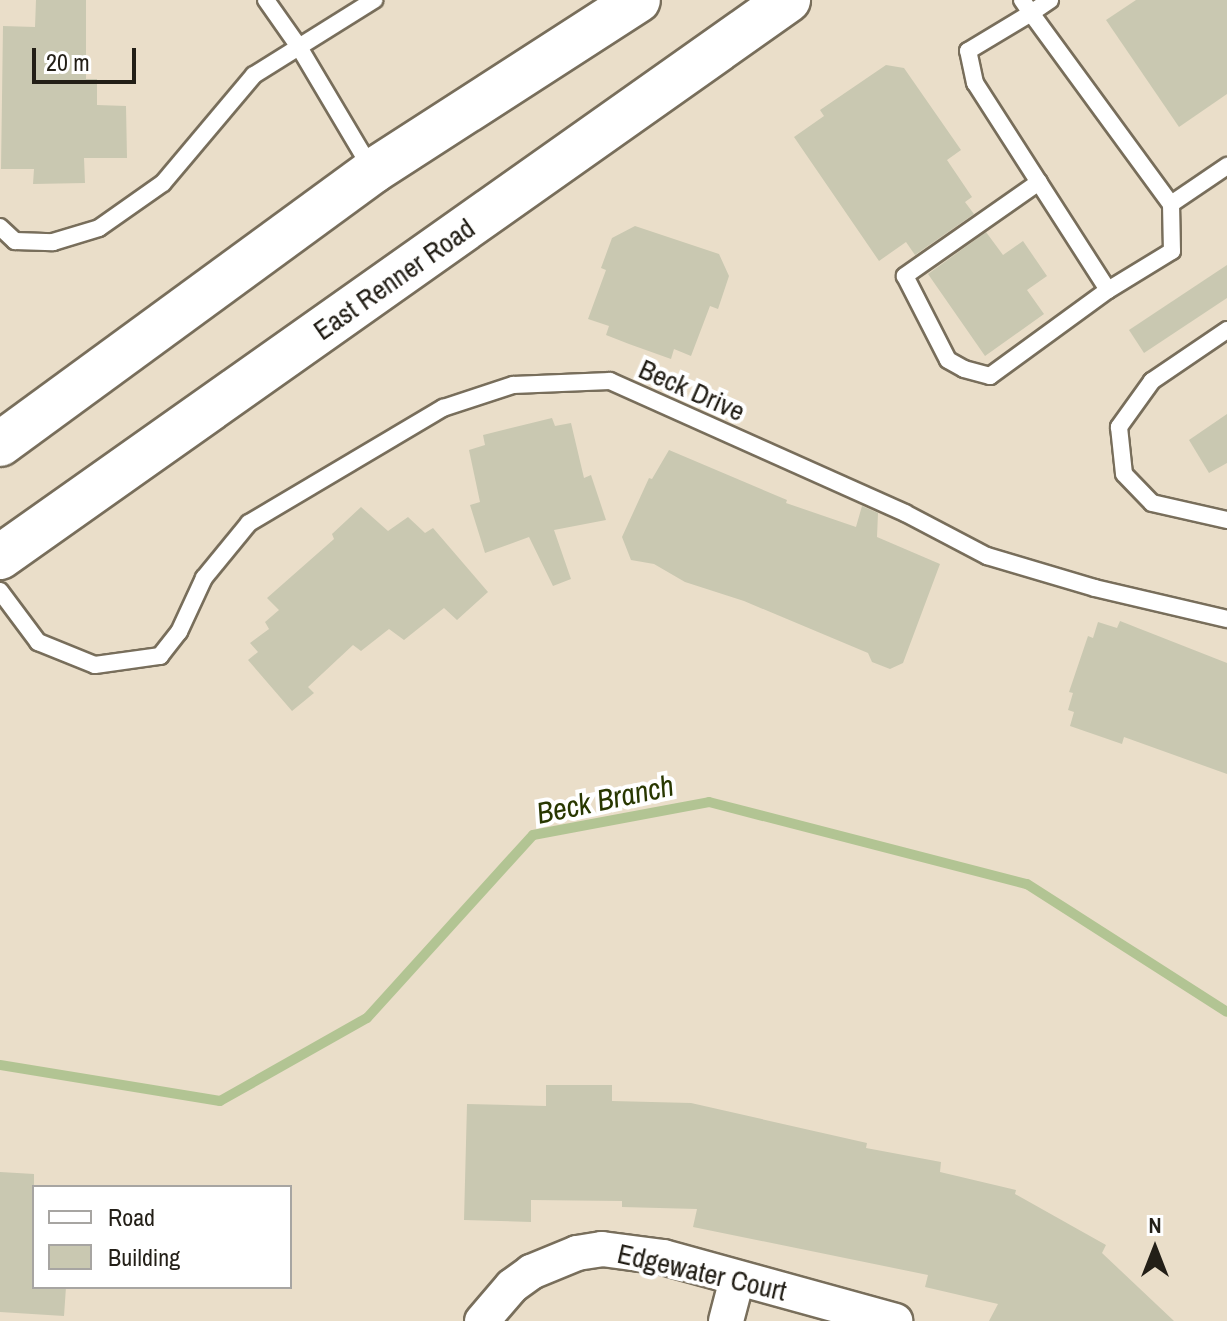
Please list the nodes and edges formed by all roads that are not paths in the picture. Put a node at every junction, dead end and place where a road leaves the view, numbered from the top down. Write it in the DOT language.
graph roads {
  1 [pos="266,0"];
  2 [pos="374,0"];
  3 [pos="638,0"];
  4 [pos="788,0"];
  5 [pos="1050,0"];
  6 [pos="1026,7"];
  7 [pos="299,47"];
  8 [pos="1227,166"];
  9 [pos="373,171"];
  10 [pos="1039,182"];
  11 [pos="1171,204"];
  12 [pos="0,227"];
  13 [pos="1108,290"];
  14 [pos="1227,330"];
  15 [pos="0,444"];
  16 [pos="1227,520"];
  17 [pos="0,557"];
  18 [pos="0,591"];
  19 [pos="1227,619"];
  20 [pos="737,1279"];
  21 [pos="482,1321"];
  22 [pos="726,1321"];
  23 [pos="895,1321"];
  1 -- 7 [label="lane"];
  2 -- 7 [label="lane"];
  3 -- 9 [label="main road"];
  4 -- 17 [label="main road, East Renner Road"];
  5 -- 6 [label="lane"];
  6 -- 10 [label="lane"];
  6 -- 11 [label="lane"];
  7 -- 9 [label="lane"];
  7 -- 12 [label="lane"];
  8 -- 11 [label="lane"];
  9 -- 15 [label="main road"];
  10 -- 13 [label="lane"];
  10 -- 13 [label="lane"];
  11 -- 13 [label="lane"];
  14 -- 16 [label="lane"];
  18 -- 19 [label="lane, Beck Drive"];
  20 -- 21 [label="street, Edgewater Court"];
  20 -- 22 [label="street"];
  20 -- 23 [label="street, Edgewater Court"];
}
